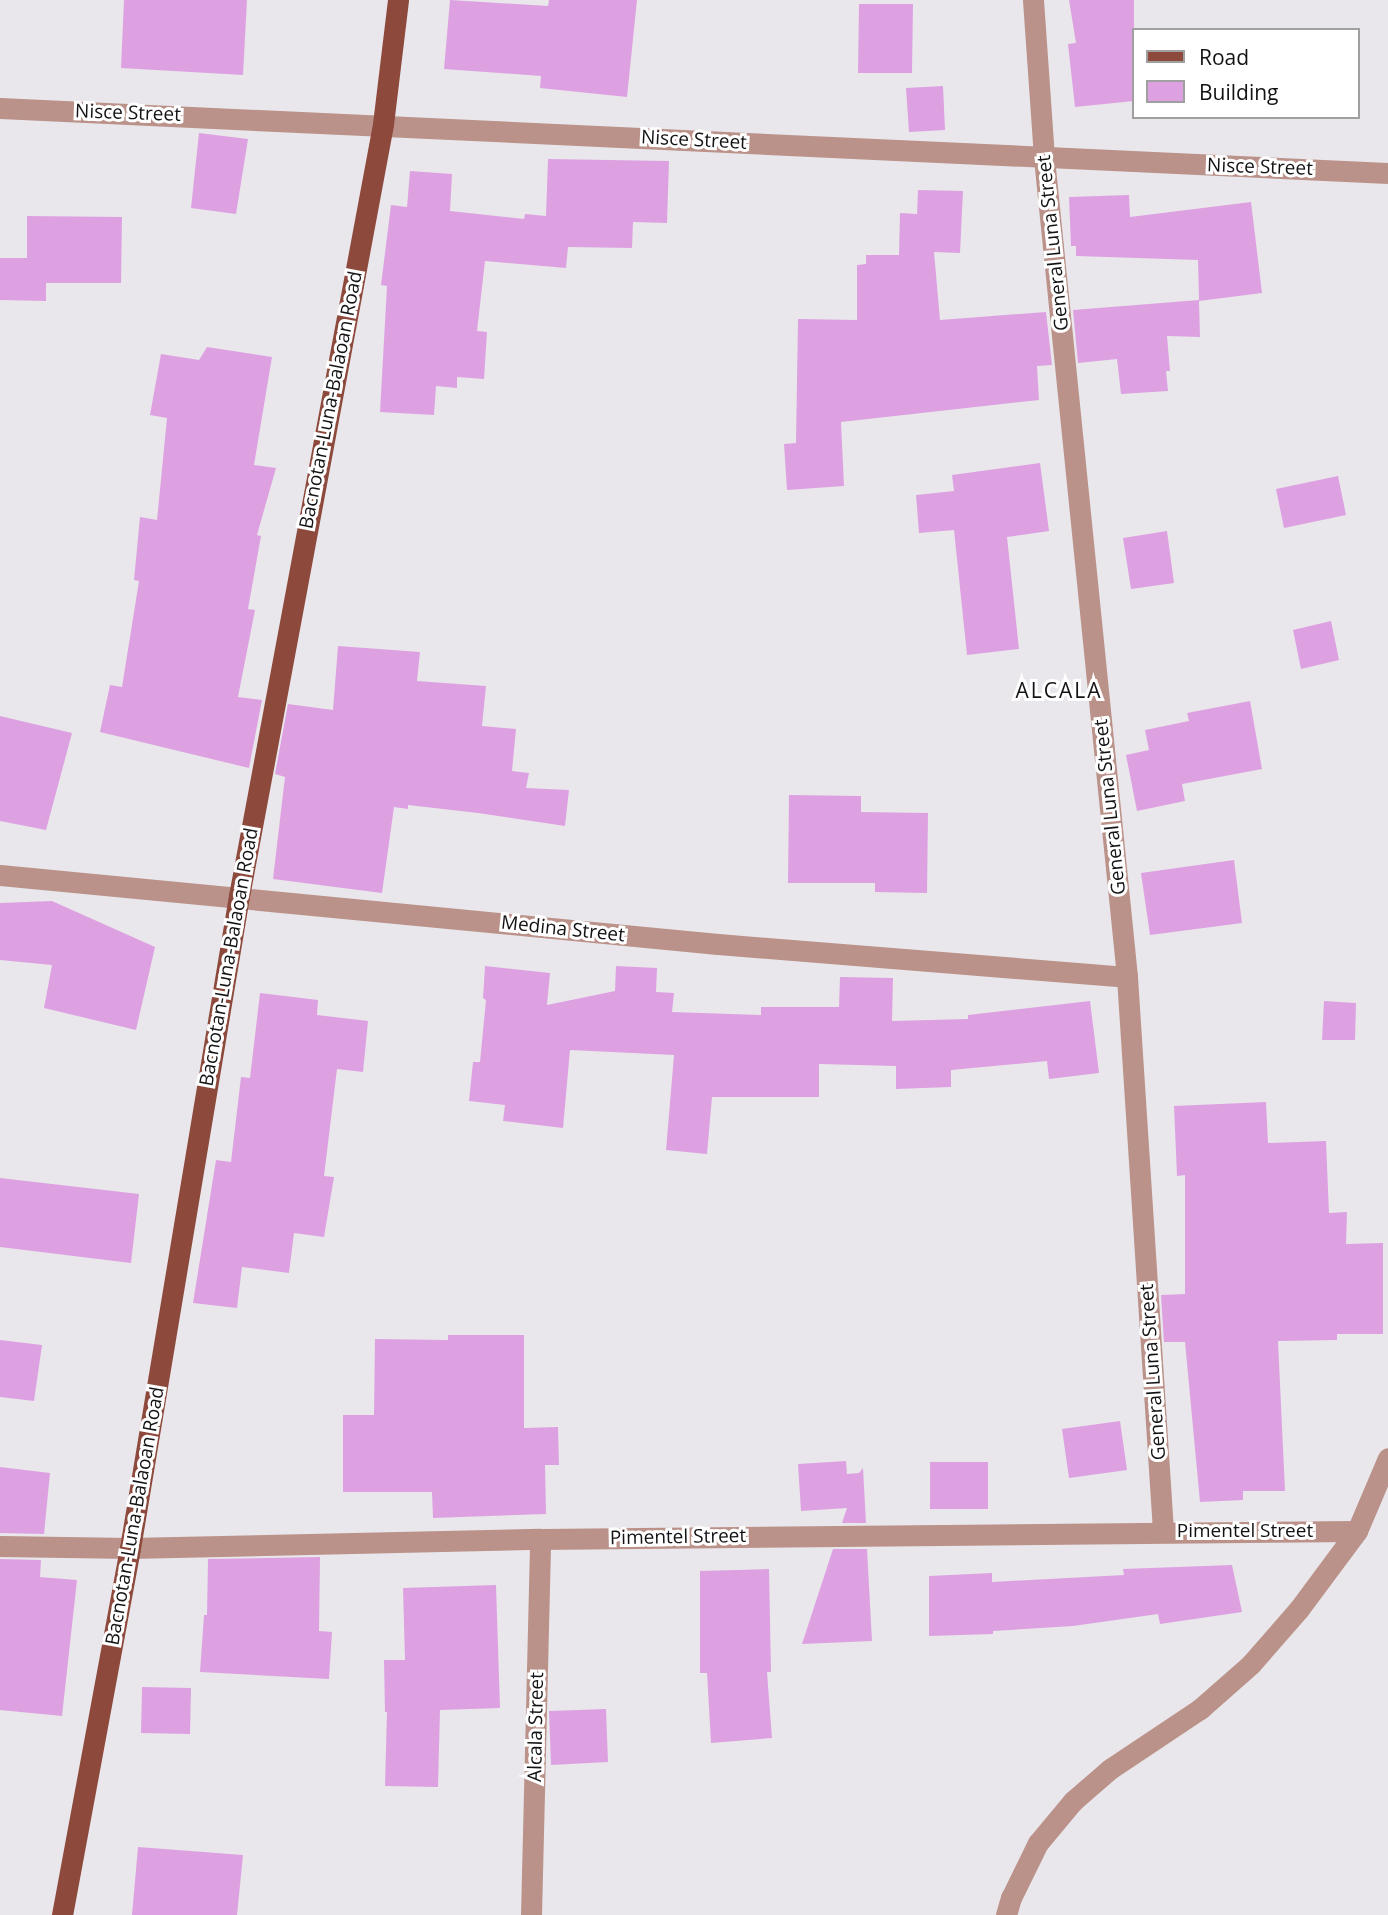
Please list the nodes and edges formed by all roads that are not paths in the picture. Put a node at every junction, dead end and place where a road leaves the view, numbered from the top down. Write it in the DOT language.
graph roads {
  1 [pos="398,0"];
  2 [pos="1032,0"];
  3 [pos="0,108"];
  4 [pos="383,124"];
  5 [pos="1044,158"];
  6 [pos="1388,173"];
  7 [pos="0,875"];
  8 [pos="239,896"];
  9 [pos="1127,977"];
  10 [pos="1388,1458"];
  11 [pos="1163,1531"];
  12 [pos="1357,1531"];
  13 [pos="540,1539"];
  14 [pos="0,1546"];
  15 [pos="130,1548"];
  16 [pos="62,1915"];
  17 [pos="531,1915"];
  18 [pos="1006,1915"];
  1 -- 4 [label="main road, Bacnotan-Luna-Balaoan Road"];
  2 -- 5 [label="street, General Luna Street"];
  3 -- 4 [label="street, Nisce Street"];
  4 -- 5 [label="street, Nisce Street"];
  4 -- 8 [label="main road, Bacnotan-Luna-Balaoan Road"];
  5 -- 6 [label="street, Nisce Street"];
  5 -- 9 [label="street, General Luna Street"];
  7 -- 8 [label="street, Medina Street"];
  8 -- 9 [label="street, Medina Street"];
  8 -- 15 [label="main road, Bacnotan-Luna-Balaoan Road"];
  9 -- 11 [label="street, General Luna Street"];
  10 -- 12 [label="street"];
  11 -- 12 [label="street, Pimentel Street"];
  11 -- 13 [label="street, Pimentel Street"];
  12 -- 18 [label="street"];
  13 -- 15 [label="street, Pimentel Street"];
  13 -- 17 [label="street, Alcala Street"];
  14 -- 15 [label="street, Pimentel Street"];
  15 -- 16 [label="main road, Bacnotan-Luna-Balaoan Road"];
}
